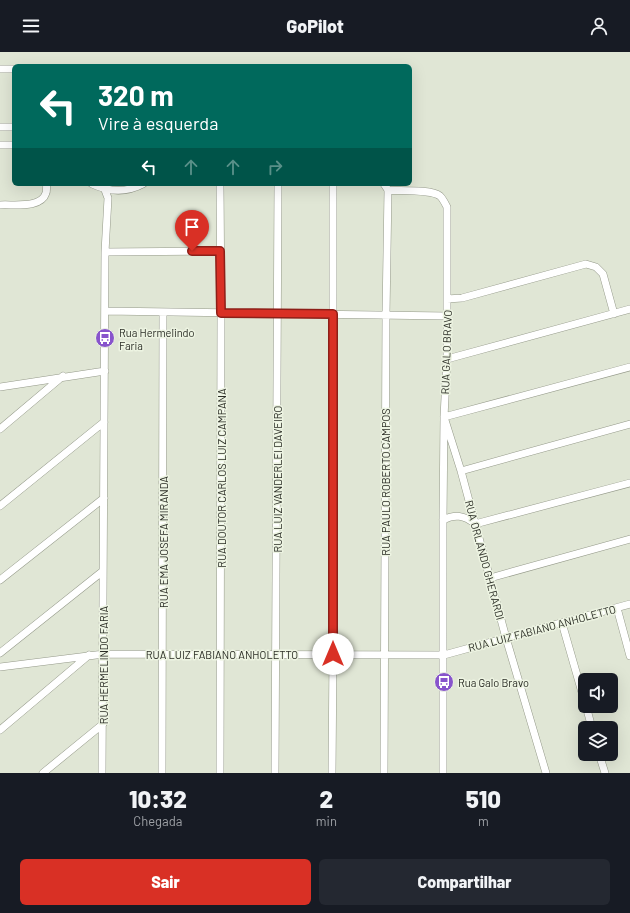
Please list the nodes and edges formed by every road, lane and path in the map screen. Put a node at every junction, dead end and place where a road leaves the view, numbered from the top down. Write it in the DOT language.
graph roads {
  1 [pos="0,68"];
  2 [pos="12,69"];
  3 [pos="0,127"];
  4 [pos="12,127"];
  5 [pos="0,145"];
  6 [pos="12,145"];
  7 [pos="46,186"];
  8 [pos="98,186"];
  9 [pos="139,186"];
  10 [pos="220,186"];
  11 [pos="278,186"];
  12 [pos="333,186"];
  13 [pos="386,187"];
  14 [pos="109,190"];
  15 [pos="0,205"];
  16 [pos="220,251"];
  17 [pos="105,252"];
  18 [pos="448,299"];
  19 [pos="630,309"];
  20 [pos="105,311"];
  21 [pos="163,312"];
  22 [pos="221,313"];
  23 [pos="277,314"];
  24 [pos="333,314"];
  25 [pos="614,314"];
  26 [pos="386,315"];
  27 [pos="447,316"];
  28 [pos="447,359"];
  29 [pos="630,367"];
  30 [pos="104,371"];
  31 [pos="63,376"];
  32 [pos="0,387"];
  33 [pos="444,417"];
  34 [pos="104,422"];
  35 [pos="630,424"];
  36 [pos="0,429"];
  37 [pos="460,471"];
  38 [pos="630,483"];
  39 [pos="104,498"];
  40 [pos="0,506"];
  41 [pos="443,520"];
  42 [pos="475,524"];
  43 [pos="630,539"];
  44 [pos="103,571"];
  45 [pos="490,578"];
  46 [pos="0,580"];
  47 [pos="630,604"];
  48 [pos="617,608"];
  49 [pos="562,623"];
  50 [pos="506,638"];
  51 [pos="0,653"];
  52 [pos="104,654"];
  53 [pos="162,654"];
  54 [pos="220,654"];
  55 [pos="276,654"];
  56 [pos="333,654"];
  57 [pos="385,654"];
  58 [pos="89,655"];
  59 [pos="444,655"];
  60 [pos="630,656"];
  61 [pos="0,667"];
  62 [pos="578,679"];
  63 [pos="103,724"];
  64 [pos="0,730"];
  65 [pos="601,761"];
  66 [pos="43,773"];
  67 [pos="102,773"];
  68 [pos="162,773"];
  69 [pos="220,773"];
  70 [pos="275,773"];
  71 [pos="332,773"];
  72 [pos="384,773"];
  73 [pos="443,773"];
  74 [pos="546,773"];
  75 [pos="605,773"];
  1 -- 2 [label="street"];
  3 -- 4 [label="street"];
  5 -- 6 [label="street"];
  7 -- 15 [label="street"];
  8 -- 14 [label="street"];
  9 -- 14 [label="street"];
  10 -- 16 [label="street, RUA DOUTOR CARLOS LUIZ CAMPANA"];
  11 -- 23 [label="street, RUA LUIZ VANDERLEI DAVEIRO"];
  12 -- 24 [label="street"];
  13 -- 18 [label="street, RUA GALO BRAVO"];
  13 -- 26 [label="street, RUA PAULO ROBERTO CAMPOS"];
  14 -- 17 [label="street, RUA HERMELINDO FARIA"];
  16 -- 17 [label="street"];
  16 -- 22 [label="street, RUA DOUTOR CARLOS LUIZ CAMPANA"];
  17 -- 20 [label="street, RUA HERMELINDO FARIA"];
  18 -- 25 [label="street"];
  18 -- 27 [label="street, RUA GALO BRAVO"];
  19 -- 25 [label="street"];
  20 -- 21 [label="street"];
  20 -- 30 [label="street, RUA HERMELINDO FARIA"];
  21 -- 22 [label="street"];
  21 -- 53 [label="street, RUA EMA JOSEFA MIRANDA"];
  22 -- 23 [label="street"];
  22 -- 54 [label="street, RUA DOUTOR CARLOS LUIZ CAMPANA"];
  23 -- 24 [label="street"];
  23 -- 55 [label="street, RUA LUIZ VANDERLEI DAVEIRO"];
  24 -- 26 [label="street"];
  24 -- 56 [label="street"];
  25 -- 28 [label="street"];
  26 -- 27 [label="street"];
  26 -- 57 [label="street, RUA PAULO ROBERTO CAMPOS"];
  27 -- 28 [label="street, RUA GALO BRAVO"];
  28 -- 33 [label="street, RUA GALO BRAVO"];
  29 -- 33 [label="street"];
  30 -- 31 [label="street"];
  30 -- 34 [label="street, RUA HERMELINDO FARIA"];
  31 -- 32 [label="street"];
  31 -- 36 [label="street"];
  33 -- 37 [label="street, RUA ORLANDO GHERARDI"];
  33 -- 41 [label="street, RUA GALO BRAVO"];
  34 -- 39 [label="street, RUA HERMELINDO FARIA"];
  34 -- 40 [label="street"];
  35 -- 37 [label="street"];
  37 -- 42 [label="street, RUA ORLANDO GHERARDI"];
  38 -- 42 [label="street"];
  39 -- 44 [label="street, RUA HERMELINDO FARIA"];
  39 -- 46 [label="street"];
  41 -- 42 [label="street"];
  41 -- 59 [label="street, RUA GALO BRAVO"];
  42 -- 45 [label="street, RUA ORLANDO GHERARDI"];
  43 -- 45 [label="street"];
  44 -- 51 [label="street"];
  44 -- 52 [label="street, RUA HERMELINDO FARIA"];
  45 -- 50 [label="street, RUA ORLANDO GHERARDI"];
  47 -- 48 [label="street, RUA LUIZ FABIANO ANHOLETTO"];
  48 -- 49 [label="street, RUA LUIZ FABIANO ANHOLETTO"];
  48 -- 60 [label="street"];
  49 -- 50 [label="street, RUA LUIZ FABIANO ANHOLETTO"];
  49 -- 62 [label="street"];
  50 -- 59 [label="street, RUA LUIZ FABIANO ANHOLETTO"];
  50 -- 74 [label="street, RUA ORLANDO GHERARDI"];
  52 -- 53 [label="street, RUA LUIZ FABIANO ANHOLETTO"];
  52 -- 58 [label="street, RUA LUIZ FABIANO ANHOLETTO"];
  52 -- 63 [label="street, RUA HERMELINDO FARIA"];
  53 -- 54 [label="street, RUA LUIZ FABIANO ANHOLETTO"];
  53 -- 68 [label="street, RUA EMA JOSEFA MIRANDA"];
  54 -- 55 [label="street, RUA LUIZ FABIANO ANHOLETTO"];
  54 -- 69 [label="street, RUA DOUTOR CARLOS LUIZ CAMPANA"];
  55 -- 56 [label="street, RUA LUIZ FABIANO ANHOLETTO"];
  55 -- 70 [label="street, RUA LUIZ VANDERLEI DAVEIRO"];
  56 -- 57 [label="street, RUA LUIZ FABIANO ANHOLETTO"];
  56 -- 71 [label="street"];
  57 -- 59 [label="street, RUA LUIZ FABIANO ANHOLETTO"];
  57 -- 72 [label="street, RUA PAULO ROBERTO CAMPOS"];
  58 -- 61 [label="street, RUA LUIZ FABIANO ANHOLETTO"];
  58 -- 64 [label="street"];
  59 -- 73 [label="street, RUA GALO BRAVO"];
  63 -- 66 [label="street"];
  63 -- 67 [label="street, RUA HERMELINDO FARIA"];
  65 -- 75 [label="street"];
}
